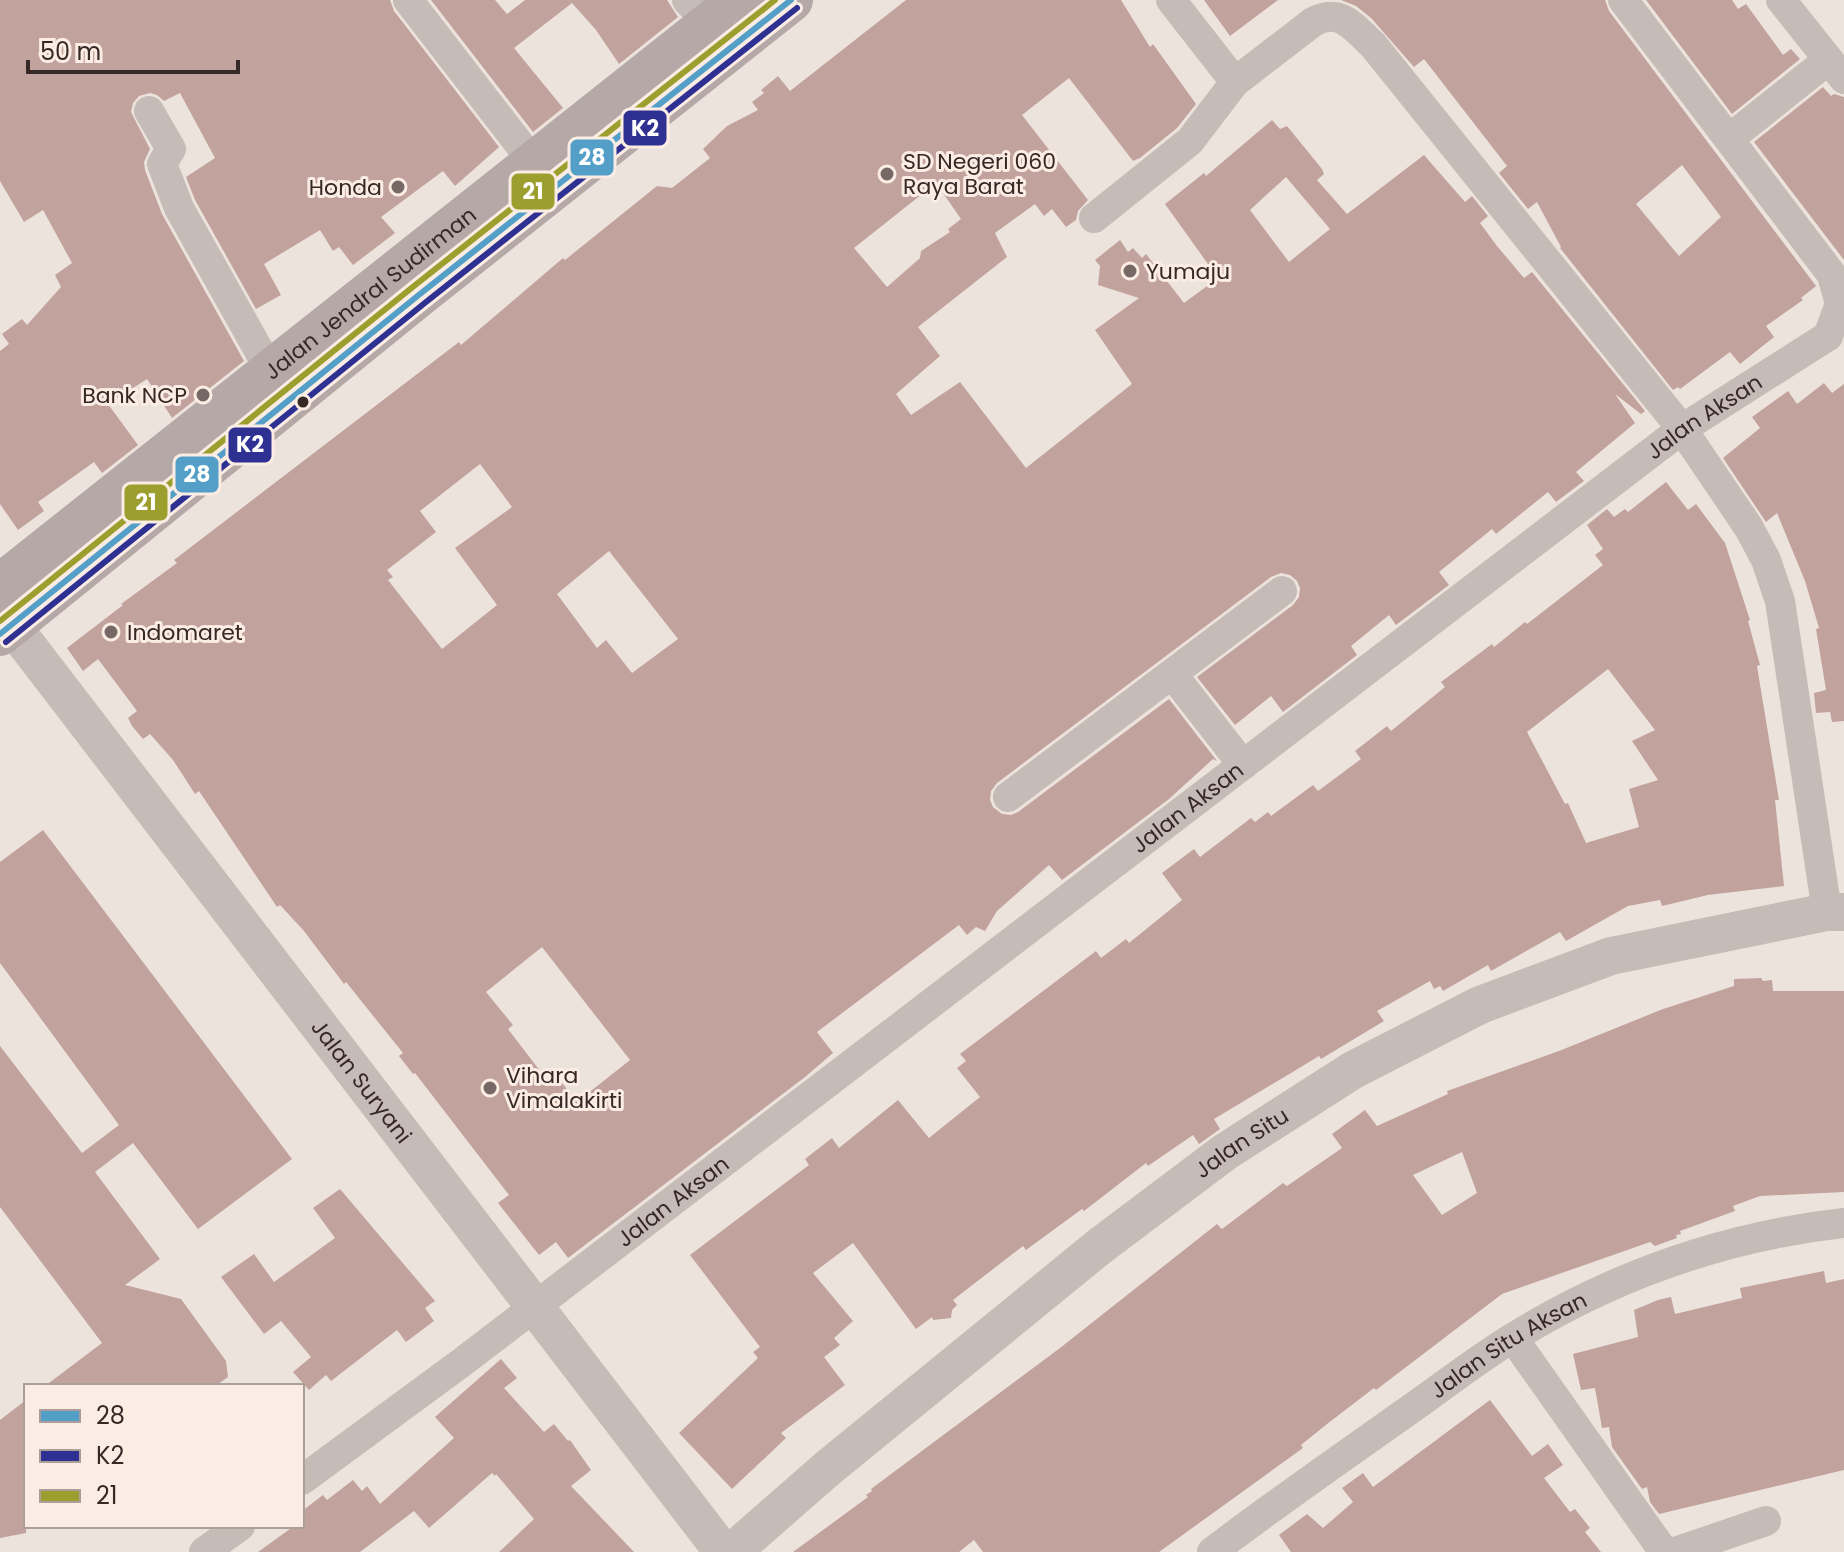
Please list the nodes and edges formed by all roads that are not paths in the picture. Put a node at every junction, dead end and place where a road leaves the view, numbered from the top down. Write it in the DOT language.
graph roads {
  1 [pos="408,0"];
  2 [pos="791,0"];
  3 [pos="1171,0"];
  4 [pos="1623,0"];
  5 [pos="1781,0"];
  6 [pos="712,8"];
  7 [pos="1836,70"];
  8 [pos="1235,82"];
  9 [pos="149,111"];
  10 [pos="1729,139"];
  11 [pos="534,163"];
  12 [pos="1094,218"];
  13 [pos="1836,347"];
  14 [pos="271,372"];
  15 [pos="1682,429"];
  16 [pos="1282,591"];
  17 [pos="3,614"];
  18 [pos="1173,675"];
  19 [pos="1243,765"];
  20 [pos="1008,797"];
  21 [pos="1836,912"];
  22 [pos="1844,1223"];
  23 [pos="535,1305"];
  24 [pos="1513,1338"];
  25 [pos="304,1478"];
  26 [pos="1766,1521"];
  27 [pos="237,1528"];
  28 [pos="204,1552"];
  29 [pos="723,1552"];
  30 [pos="732,1552"];
  31 [pos="1212,1552"];
  32 [pos="1664,1552"];
  33 [pos="1675,1552"];
  1 -- 11 [label="street"];
  2 -- 17 [label="main road, Jalan Jendral Sudirman"];
  3 -- 8 [label="street"];
  4 -- 10 [label="street"];
  5 -- 7 [label="street"];
  6 -- 11 [label="main road, Jalan Jendral Sudirman"];
  7 -- 10 [label="street"];
  8 -- 12 [label="street"];
  8 -- 15 [label="street"];
  9 -- 14 [label="street"];
  10 -- 13 [label="street"];
  11 -- 14 [label="main road, Jalan Jendral Sudirman"];
  13 -- 15 [label="street, Jalan Aksan"];
  14 -- 17 [label="main road, Jalan Jendral Sudirman"];
  15 -- 19 [label="street, Jalan Aksan"];
  15 -- 21 [label="street"];
  16 -- 18 [label="street"];
  17 -- 23 [label="street, Jalan Suryani"];
  18 -- 19 [label="street"];
  18 -- 20 [label="street"];
  19 -- 23 [label="street, Jalan Aksan"];
  21 -- 30 [label="street, Jalan Situ"];
  22 -- 24 [label="street, Jalan Situ Aksan"];
  23 -- 25 [label="street, Jalan Aksan"];
  23 -- 29 [label="street, Jalan Suryani"];
  24 -- 31 [label="street, Jalan Situ Aksan"];
  24 -- 32 [label="street"];
  26 -- 33 [label="street"];
  27 -- 28 [label="street"];
}
